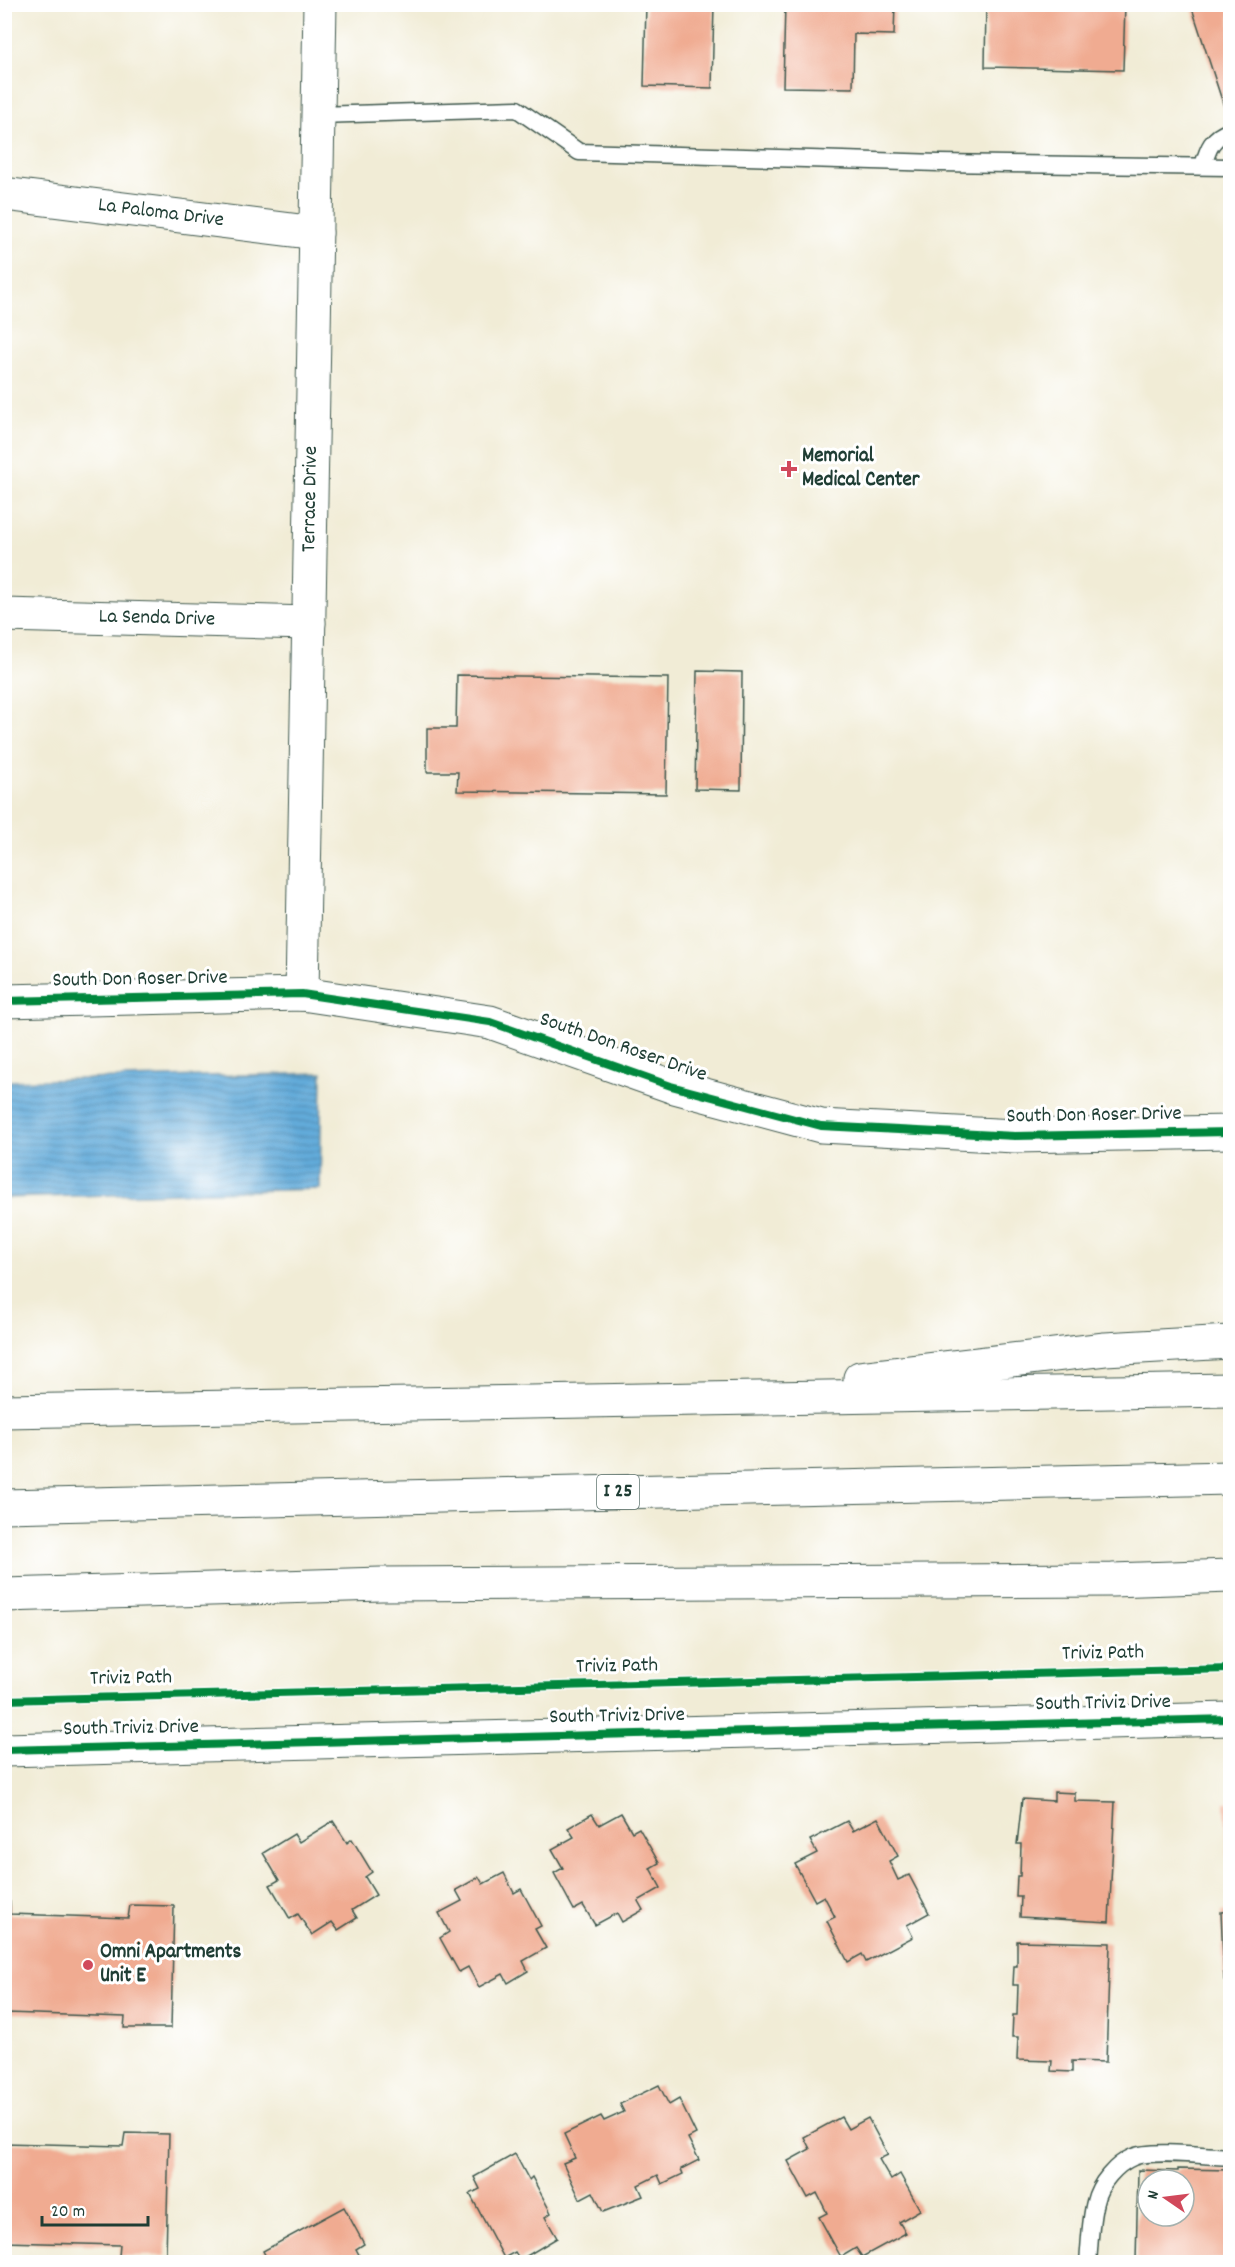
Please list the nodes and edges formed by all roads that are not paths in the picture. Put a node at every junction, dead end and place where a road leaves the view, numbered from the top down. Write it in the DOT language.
graph roads {
  1 [pos="321,4"];
  2 [pos="318,115"];
  3 [pos="1230,131"];
  4 [pos="1203,166"];
  5 [pos="1230,167"];
  6 [pos="4,194"];
  7 [pos="316,233"];
  8 [pos="4,615"];
  9 [pos="309,623"];
  10 [pos="302,994"];
  11 [pos="4,1001"];
  12 [pos="1230,1132"];
  13 [pos="1230,1342"];
  14 [pos="1230,1389"];
  15 [pos="668,1401"];
  16 [pos="4,1411"];
  17 [pos="1230,1478"];
  18 [pos="4,1506"];
  19 [pos="1230,1576"];
  20 [pos="4,1595"];
  21 [pos="1230,1719"];
  22 [pos="4,1750"];
  23 [pos="1230,2157"];
  24 [pos="1088,2262"];
  1 -- 2 [label="main road, Terrace Drive"];
  2 -- 4 [label="lane"];
  2 -- 7 [label="main road, Terrace Drive"];
  3 -- 4 [label="lane"];
  4 -- 5 [label="lane"];
  6 -- 7 [label="main road, La Paloma Drive"];
  7 -- 9 [label="main road, Terrace Drive"];
  8 -- 9 [label="main road, La Senda Drive"];
  9 -- 10 [label="main road, Terrace Drive"];
  10 -- 11 [label="main road, South Don Roser Drive"];
  10 -- 12 [label="main road, South Don Roser Drive"];
  13 -- 15 [label="main road"];
  14 -- 15 [label="main road"];
  15 -- 16 [label="main road"];
  17 -- 18 [label="main road, I 25"];
  19 -- 20 [label="main road"];
  21 -- 22 [label="main road, South Triviz Drive"];
  23 -- 24 [label="lane"];
}
